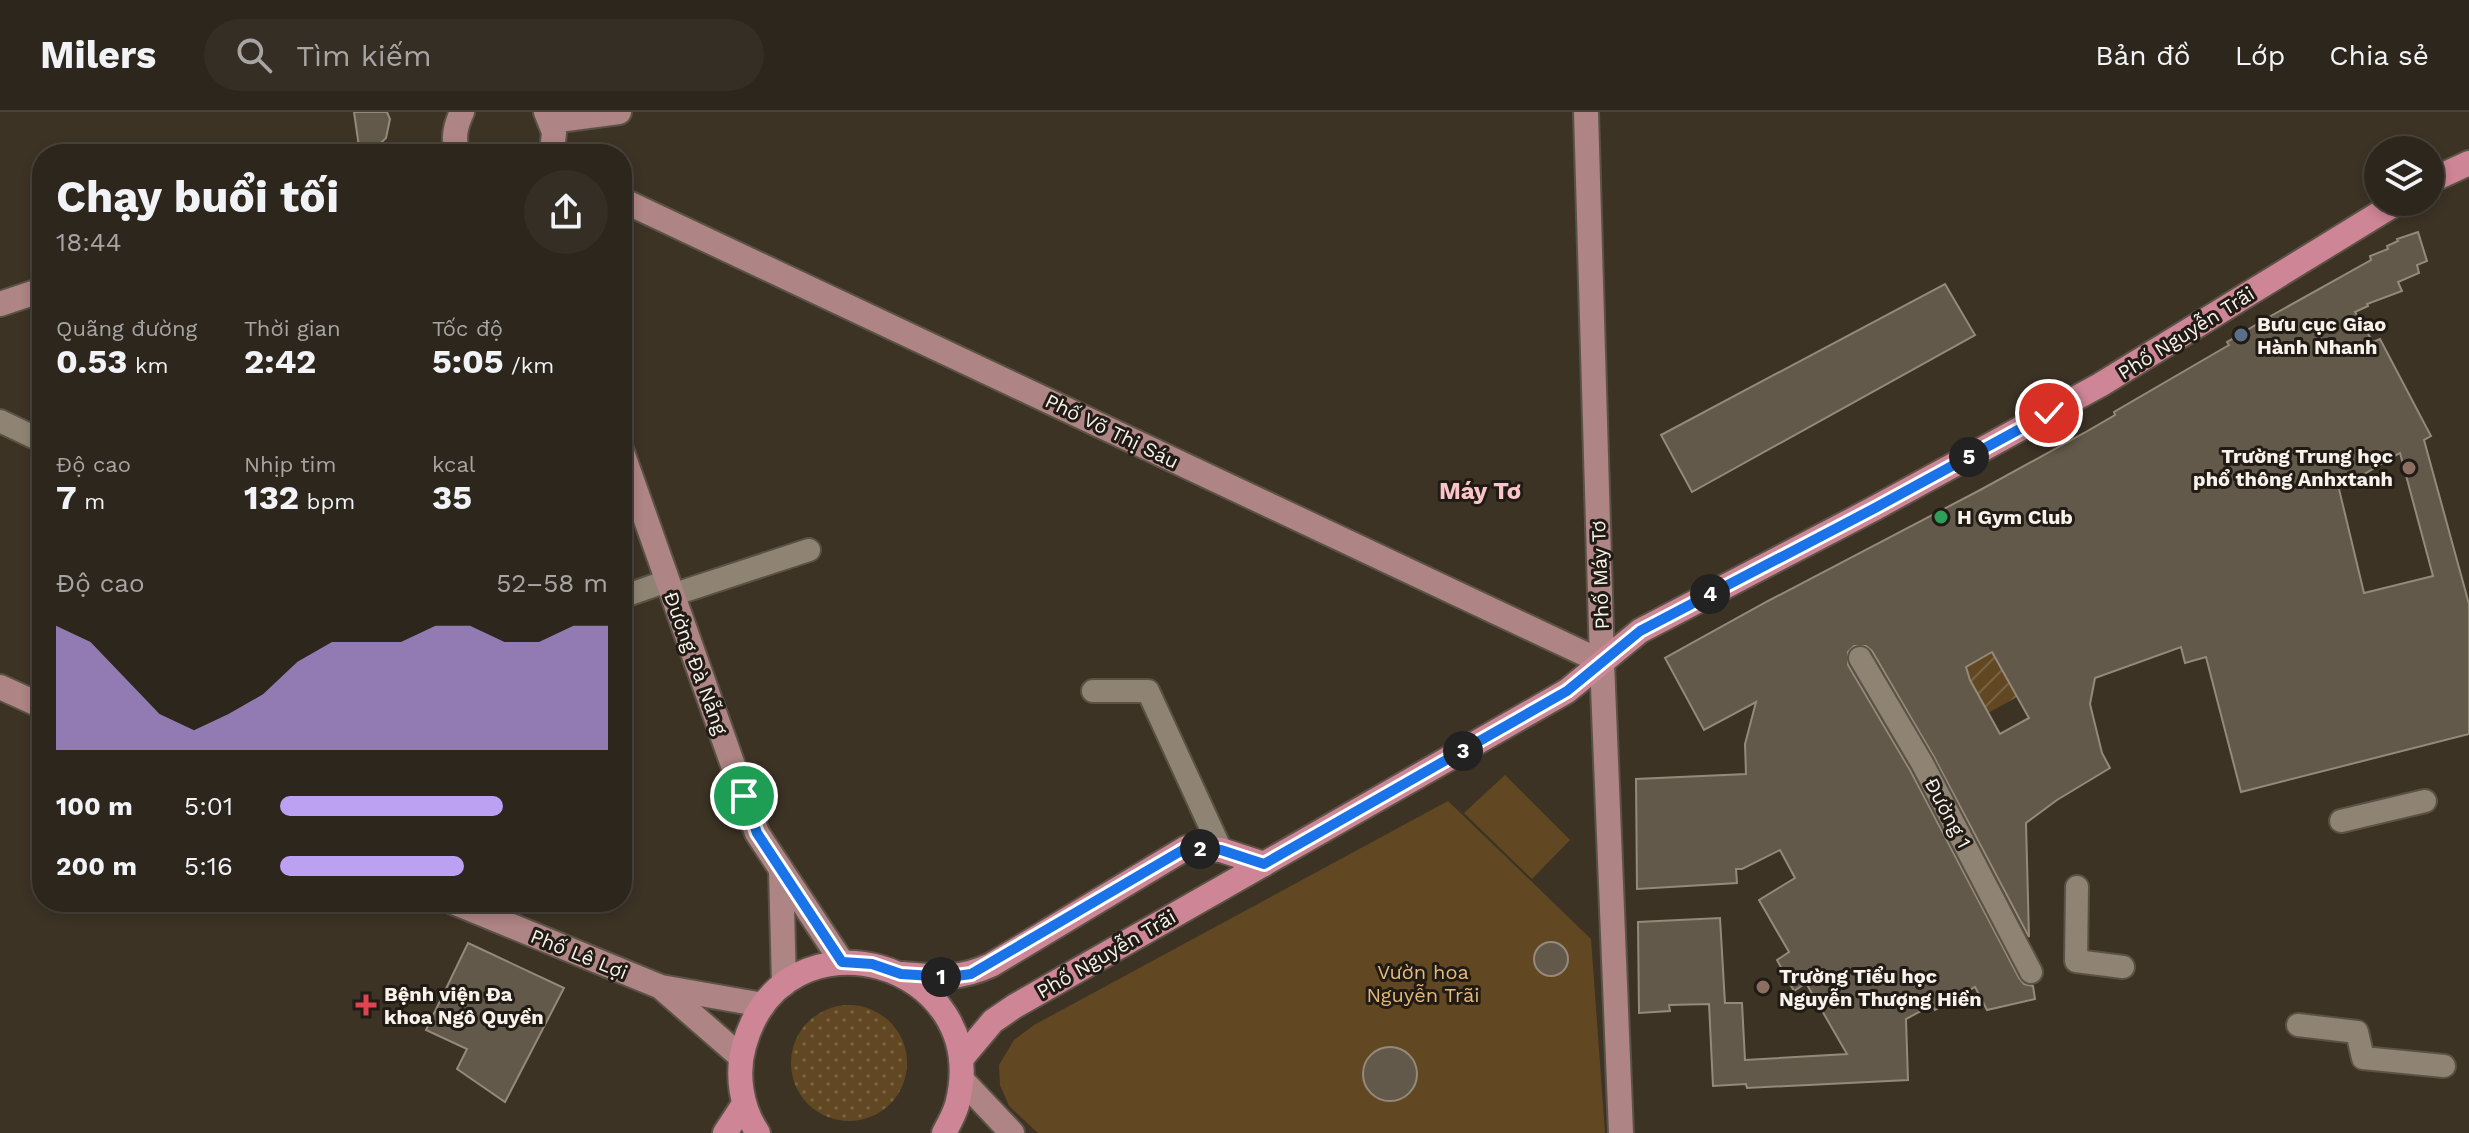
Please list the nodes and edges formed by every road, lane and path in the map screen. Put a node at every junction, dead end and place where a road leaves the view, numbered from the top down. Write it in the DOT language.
graph roads {
  1 [pos="462,112"];
  2 [pos="619,112"];
  3 [pos="1586,112"];
  4 [pos="549,116"];
  5 [pos="454,144"];
  6 [pos="553,144"];
  7 [pos="2469,163"];
  8 [pos="2444,175"];
  9 [pos="632,205"];
  10 [pos="2375,216"];
  11 [pos="32,293"];
  12 [pos="0,304"];
  13 [pos="0,421"];
  14 [pos="32,436"];
  15 [pos="632,480"];
  16 [pos="809,550"];
  17 [pos="670,588"];
  18 [pos="632,595"];
  19 [pos="1860,658"];
  20 [pos="1602,662"];
  21 [pos="0,687"];
  22 [pos="1093,691"];
  23 [pos="32,701"];
  24 [pos="2425,801"];
  25 [pos="2341,821"];
  26 [pos="1221,850"];
  27 [pos="1264,864"];
  28 [pos="781,868"];
  29 [pos="2077,887"];
  30 [pos="477,912"];
  31 [pos="842,962"];
  32 [pos="2123,967"];
  33 [pos="2031,972"];
  34 [pos="901,974"];
  35 [pos="784,984"];
  36 [pos="661,987"];
  37 [pos="763,1005"];
  38 [pos="2298,1025"];
  39 [pos="741,1057"];
  40 [pos="2444,1066"];
  41 [pos="961,1070"];
  42 [pos="752,1124"];
  43 [pos="725,1133"];
  44 [pos="944,1133"];
  45 [pos="1012,1133"];
  46 [pos="1621,1133"];
  1 -- 5 [label="street"];
  2 -- 4 [label="street"];
  3 -- 20 [label="street, Phố Máy Tơ"];
  4 -- 6 [label="street"];
  7 -- 8 [label="main road"];
  9 -- 20 [label="street, Phố Võ Thị Sáu"];
  10 -- 20 [label="main road, Phố Nguyễn Trãi"];
  11 -- 12 [label="street"];
  13 -- 14 [label="street"];
  15 -- 17 [label="street, Đường Đà Nẵng"];
  16 -- 17 [label="street"];
  17 -- 18 [label="street"];
  17 -- 28 [label="street, Đường Đà Nẵng"];
  19 -- 33 [label="street, Đường 1"];
  20 -- 27 [label="main road, Phố Nguyễn Trãi"];
  20 -- 46 [label="street, Phố Máy Tơ"];
  21 -- 23 [label="street"];
  22 -- 26 [label="street"];
  24 -- 25 [label="street"];
  26 -- 27 [label="main road"];
  26 -- 34 [label="main road"];
  27 -- 41 [label="main road, Phố Nguyễn Trãi"];
  28 -- 31 [label="street, Đường Đà Nẵng"];
  28 -- 35 [label="street"];
  29 -- 32 [label="street"];
  30 -- 36 [label="street, Phố Lê Lợi"];
  31 -- 34 [label="main road"];
  31 -- 35 [label="main road"];
  34 -- 41 [label="main road"];
  35 -- 37 [label="main road"];
  36 -- 37 [label="street, Phố Lê Lợi"];
  36 -- 39 [label="street, Phố Lê Lợi"];
  37 -- 39 [label="main road"];
  38 -- 40 [label="street"];
  39 -- 42 [label="main road"];
  41 -- 44 [label="main road"];
  41 -- 45 [label="street"];
  42 -- 43 [label="main road"];
}
